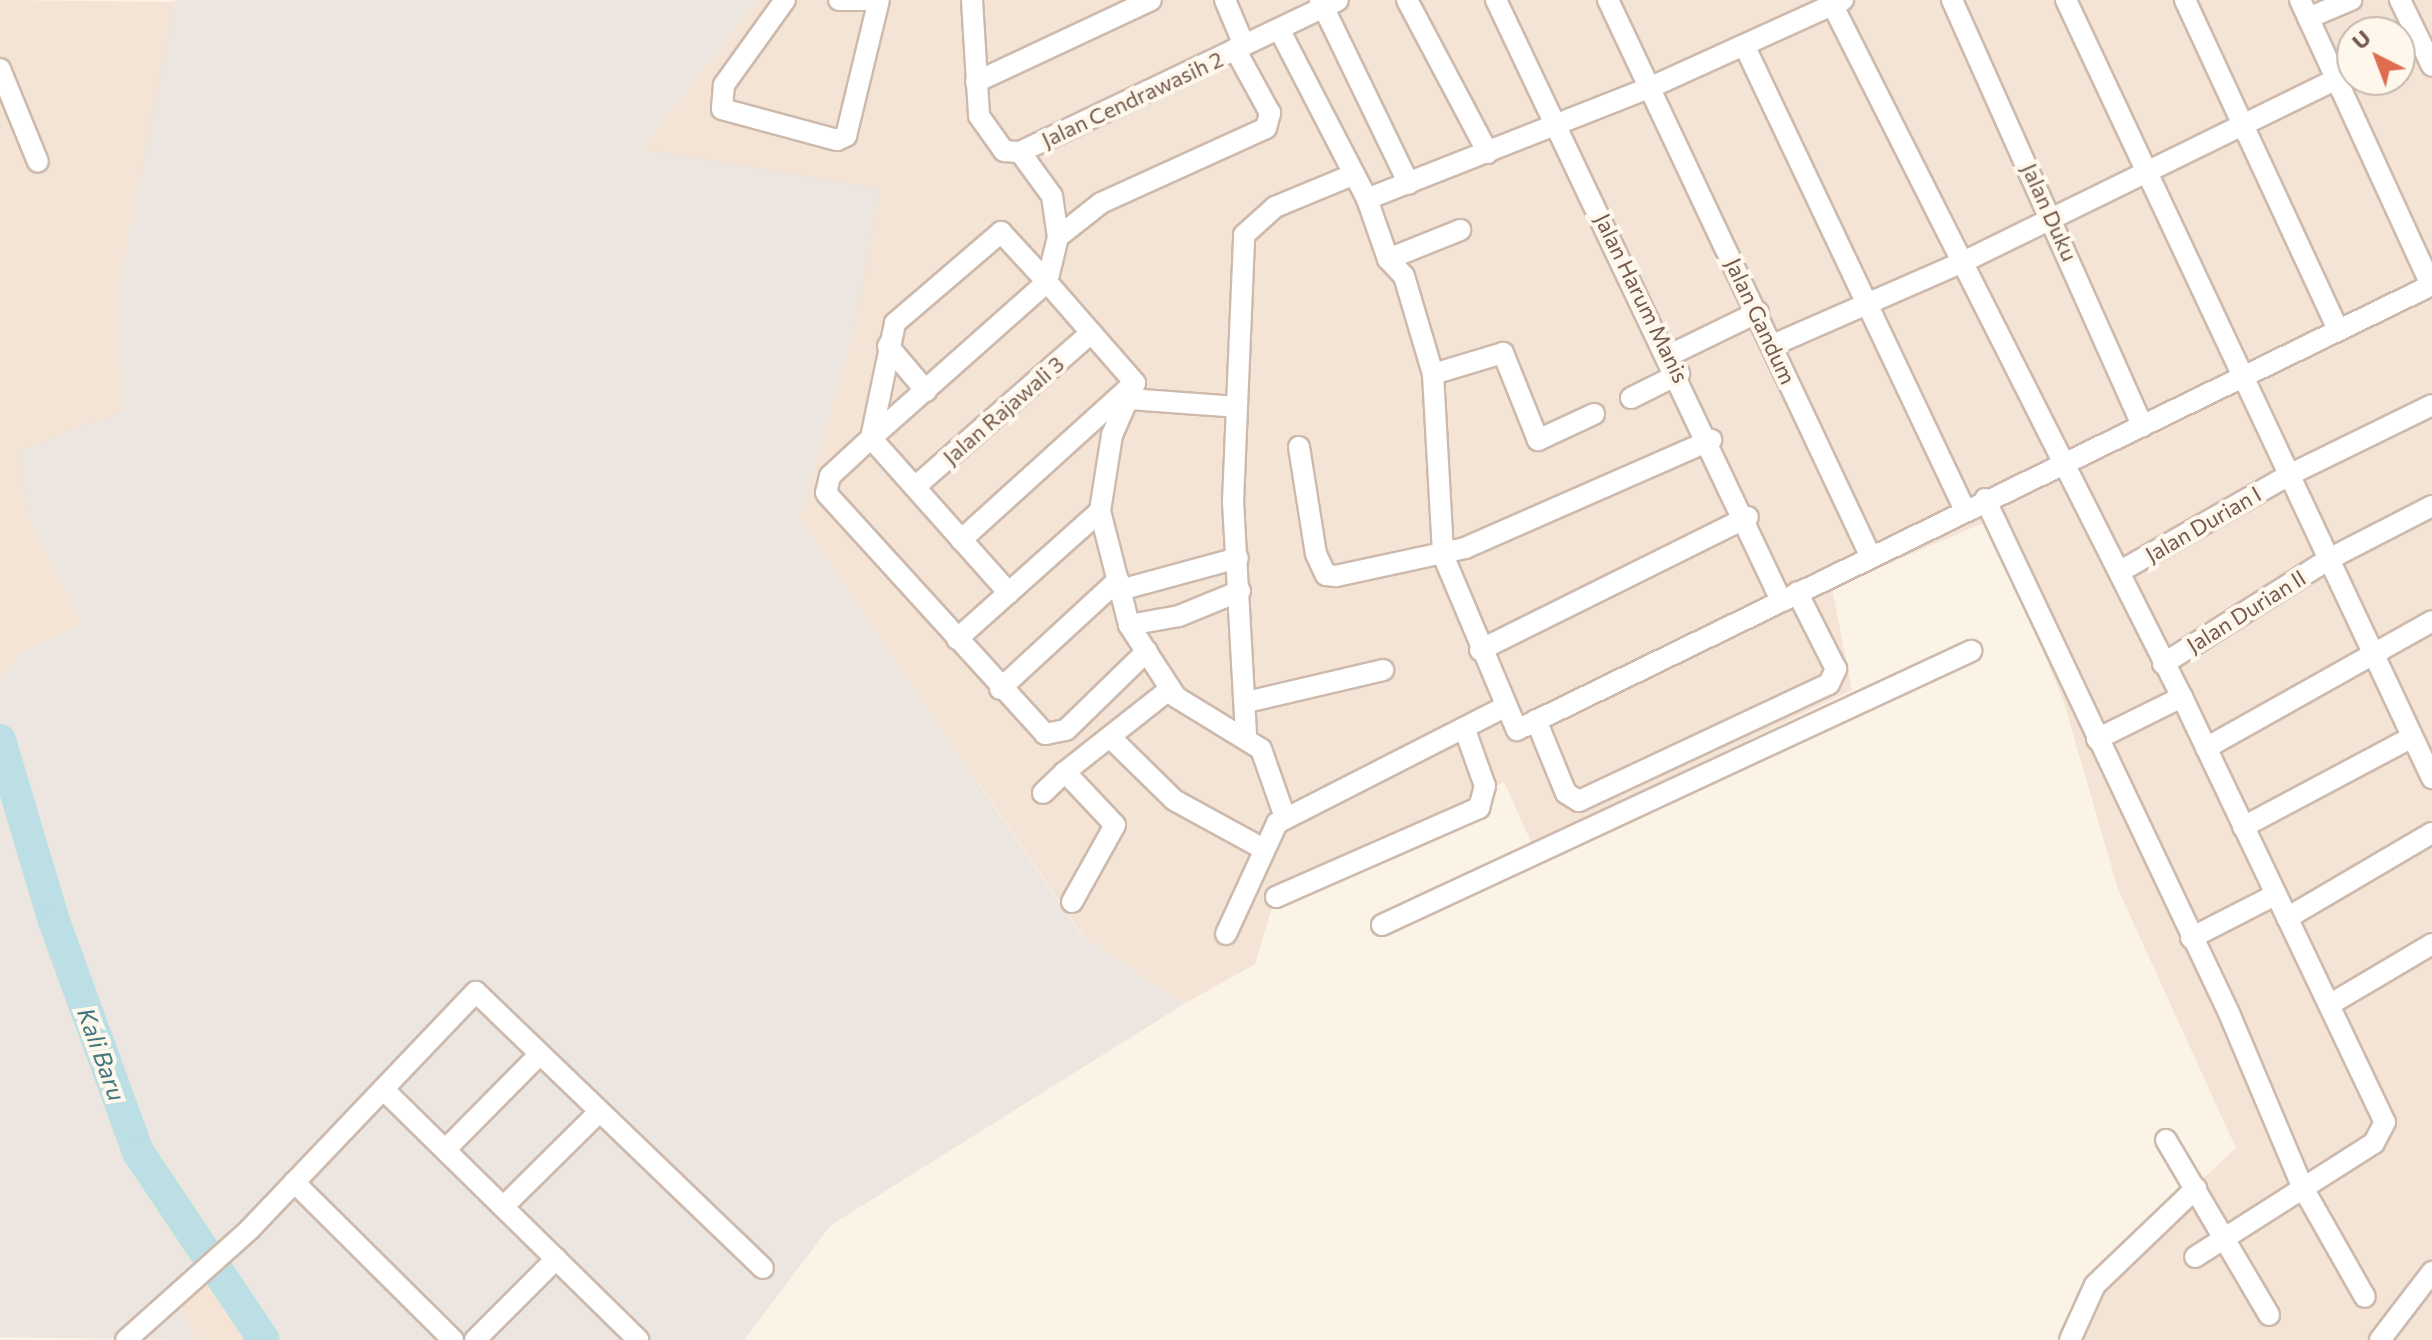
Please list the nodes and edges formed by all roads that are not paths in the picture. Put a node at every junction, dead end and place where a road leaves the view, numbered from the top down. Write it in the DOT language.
graph roads {
  1 [pos="785,0"];
  2 [pos="839,0"];
  3 [pos="865,0"];
  4 [pos="879,0"];
  5 [pos="1151,0"];
  6 [pos="1225,0"];
  7 [pos="1407,0"];
  8 [pos="1496,0"];
  9 [pos="1952,0"];
  10 [pos="2066,0"];
  11 [pos="2185,0"];
  12 [pos="2351,0"];
  13 [pos="2400,0"];
  14 [pos="1611,1"];
  15 [pos="1328,2"];
  16 [pos="1835,2"];
  17 [pos="979,3"];
  18 [pos="2304,9"];
  19 [pos="1279,29"];
  20 [pos="1240,47"];
  21 [pos="1745,47"];
  22 [pos="2432,66"];
  23 [pos="0,69"];
  24 [pos="2335,80"];
  25 [pos="976,82"];
  26 [pos="1649,88"];
  27 [pos="2245,124"];
  28 [pos="1558,126"];
  29 [pos="1020,152"];
  30 [pos="1488,153"];
  31 [pos="38,162"];
  32 [pos="2145,173"];
  33 [pos="1350,176"];
  34 [pos="1409,184"];
  35 [pos="1367,199"];
  36 [pos="2054,217"];
  37 [pos="1460,230"];
  38 [pos="1058,237"];
  39 [pos="1388,259"];
  40 [pos="1961,263"];
  41 [pos="1047,282"];
  42 [pos="2432,285"];
  43 [pos="1867,304"];
  44 [pos="1758,312"];
  45 [pos="2338,330"];
  46 [pos="1091,333"];
  47 [pos="1773,345"];
  48 [pos="888,346"];
  49 [pos="1670,355"];
  50 [pos="1433,374"];
  51 [pos="1679,374"];
  52 [pos="2241,379"];
  53 [pos="926,391"];
  54 [pos="1132,391"];
  55 [pos="1631,398"];
  56 [pos="2432,405"];
  57 [pos="1237,407"];
  58 [pos="1594,414"];
  59 [pos="2143,426"];
  60 [pos="871,438"];
  61 [pos="1711,440"];
  62 [pos="1299,447"];
  63 [pos="2062,462"];
  64 [pos="2287,476"];
  65 [pos="915,487"];
  66 [pos="1985,499"];
  67 [pos="2432,506"];
  68 [pos="1964,508"];
  69 [pos="1100,511"];
  70 [pos="1748,517"];
  71 [pos="961,540"];
  72 [pos="1443,555"];
  73 [pos="1870,555"];
  74 [pos="1238,558"];
  75 [pos="2329,559"];
  76 [pos="2119,572"];
  77 [pos="1119,585"];
  78 [pos="1240,591"];
  79 [pos="1009,593"];
  80 [pos="1788,595"];
  81 [pos="2432,621"];
  82 [pos="1129,625"];
  83 [pos="957,639"];
  84 [pos="1480,650"];
  85 [pos="1147,651"];
  86 [pos="1971,651"];
  87 [pos="2370,652"];
  88 [pos="2163,664"];
  89 [pos="1383,670"];
  90 [pos="1000,689"];
  91 [pos="1169,690"];
  92 [pos="2182,697"];
  93 [pos="1247,702"];
  94 [pos="1503,708"];
  95 [pos="1536,720"];
  96 [pos="1465,730"];
  97 [pos="1246,734"];
  98 [pos="2412,737"];
  99 [pos="1111,738"];
  100 [pos="2097,739"];
  101 [pos="2206,748"];
  102 [pos="1065,772"];
  103 [pos="2432,778"];
  104 [pos="1043,793"];
  105 [pos="1285,817"];
  106 [pos="2243,827"];
  107 [pos="2432,833"];
  108 [pos="1260,847"];
  109 [pos="2275,895"];
  110 [pos="1276,897"];
  111 [pos="1072,902"];
  112 [pos="2287,918"];
  113 [pos="1382,925"];
  114 [pos="1226,934"];
  115 [pos="2191,938"];
  116 [pos="2432,944"];
  117 [pos="2329,1005"];
  118 [pos="540,1054"];
  119 [pos="383,1089"];
  120 [pos="600,1111"];
  121 [pos="2166,1140"];
  122 [pos="445,1150"];
  123 [pos="294,1182"];
  124 [pos="2196,1188"];
  125 [pos="2303,1188"];
  126 [pos="503,1207"];
  127 [pos="2224,1235"];
  128 [pos="2195,1257"];
  129 [pos="556,1259"];
  130 [pos="763,1268"];
  131 [pos="2432,1272"];
  132 [pos="2365,1297"];
  133 [pos="2269,1315"];
  134 [pos="126,1340"];
  135 [pos="453,1340"];
  136 [pos="475,1340"];
  137 [pos="638,1340"];
  138 [pos="2070,1340"];
  139 [pos="2380,1340"];
  1 -- 4 [label="street"];
  2 -- 3 [label="street"];
  5 -- 25 [label="street"];
  6 -- 20 [label="street"];
  7 -- 30 [label="street"];
  8 -- 28 [label="street, Jalan Harum Manis"];
  9 -- 36 [label="street, Jalan Duku"];
  10 -- 32 [label="street"];
  11 -- 27 [label="street"];
  12 -- 18 [label="street"];
  13 -- 22 [label="street"];
  14 -- 26 [label="street, Jalan Gandum"];
  15 -- 19 [label="street, Jalan Cendrawasih 2"];
  15 -- 34 [label="street"];
  16 -- 21 [label="street"];
  16 -- 40 [label="street"];
  17 -- 25 [label="street"];
  18 -- 24 [label="street"];
  19 -- 20 [label="street, Jalan Cendrawasih 2"];
  19 -- 33 [label="street"];
  20 -- 29 [label="street, Jalan Cendrawasih 2"];
  20 -- 38 [label="street"];
  21 -- 26 [label="street"];
  21 -- 43 [label="street"];
  23 -- 31 [label="street"];
  24 -- 27 [label="street"];
  24 -- 42 [label="street"];
  25 -- 29 [label="street"];
  26 -- 28 [label="street"];
  26 -- 44 [label="street, Jalan Gandum"];
  27 -- 32 [label="street"];
  27 -- 45 [label="street"];
  28 -- 30 [label="street"];
  28 -- 49 [label="street, Jalan Harum Manis"];
  29 -- 38 [label="street"];
  30 -- 34 [label="street"];
  32 -- 36 [label="street"];
  32 -- 52 [label="street"];
  33 -- 35 [label="street"];
  33 -- 57 [label="street"];
  34 -- 35 [label="street"];
  35 -- 39 [label="street"];
  36 -- 40 [label="street"];
  36 -- 59 [label="street, Jalan Duku"];
  37 -- 39 [label="street"];
  38 -- 41 [label="street"];
  39 -- 50 [label="street"];
  40 -- 43 [label="street"];
  40 -- 63 [label="street"];
  41 -- 46 [label="street"];
  41 -- 48 [label="street"];
  41 -- 53 [label="street"];
  42 -- 45 [label="street"];
  43 -- 47 [label="street"];
  43 -- 68 [label="street"];
  44 -- 47 [label="street, Jalan Gandum"];
  44 -- 49 [label="street"];
  45 -- 52 [label="street"];
  46 -- 54 [label="street"];
  46 -- 65 [label="street, Jalan Rajawali 3"];
  47 -- 73 [label="street, Jalan Gandum"];
  48 -- 53 [label="street"];
  48 -- 60 [label="street"];
  49 -- 51 [label="street, Jalan Harum Manis"];
  50 -- 58 [label="street"];
  50 -- 72 [label="street"];
  51 -- 55 [label="street"];
  51 -- 61 [label="street, Jalan Harum Manis"];
  52 -- 59 [label="street"];
  52 -- 64 [label="street"];
  53 -- 60 [label="street"];
  54 -- 57 [label="street"];
  54 -- 69 [label="street"];
  54 -- 71 [label="street"];
  56 -- 64 [label="street, Jalan Durian I"];
  57 -- 74 [label="street"];
  59 -- 63 [label="street"];
  60 -- 65 [label="street"];
  60 -- 83 [label="street"];
  61 -- 70 [label="street, Jalan Harum Manis"];
  61 -- 72 [label="street"];
  62 -- 72 [label="street"];
  63 -- 66 [label="street"];
  63 -- 76 [label="street"];
  64 -- 75 [label="street"];
  64 -- 76 [label="street, Jalan Durian I"];
  65 -- 71 [label="street"];
  66 -- 68 [label="street"];
  66 -- 100 [label="street"];
  67 -- 75 [label="street, Jalan Durian II"];
  68 -- 73 [label="street"];
  69 -- 77 [label="street"];
  69 -- 79 [label="street"];
  70 -- 80 [label="street, Jalan Harum Manis"];
  70 -- 84 [label="street"];
  71 -- 79 [label="street"];
  72 -- 84 [label="street"];
  73 -- 80 [label="street"];
  74 -- 77 [label="street"];
  74 -- 78 [label="street"];
  75 -- 87 [label="street"];
  75 -- 88 [label="street, Jalan Durian II"];
  76 -- 88 [label="street"];
  77 -- 82 [label="street"];
  77 -- 90 [label="street"];
  78 -- 82 [label="street"];
  78 -- 93 [label="street"];
  79 -- 83 [label="street"];
  80 -- 95 [label="street"];
  80 -- 95 [label="street, Jalan Harum Manis"];
  81 -- 87 [label="street"];
  82 -- 85 [label="street"];
  83 -- 90 [label="street"];
  84 -- 94 [label="street"];
  85 -- 90 [label="street"];
  85 -- 91 [label="street"];
  86 -- 113 [label="street"];
  87 -- 98 [label="street"];
  87 -- 101 [label="street"];
  88 -- 92 [label="street"];
  89 -- 93 [label="street"];
  91 -- 97 [label="street"];
  91 -- 99 [label="street"];
  92 -- 100 [label="street"];
  92 -- 101 [label="street"];
  93 -- 97 [label="street"];
  94 -- 95 [label="street"];
  94 -- 96 [label="street"];
  96 -- 105 [label="street"];
  96 -- 110 [label="street"];
  97 -- 105 [label="street"];
  98 -- 103 [label="street"];
  98 -- 106 [label="street"];
  99 -- 102 [label="street"];
  99 -- 108 [label="street"];
  100 -- 115 [label="street"];
  101 -- 106 [label="street"];
  102 -- 104 [label="street"];
  102 -- 111 [label="street"];
  105 -- 108 [label="street"];
  106 -- 109 [label="street"];
  107 -- 112 [label="street"];
  108 -- 114 [label="street"];
  109 -- 112 [label="street"];
  109 -- 115 [label="street"];
  112 -- 117 [label="street"];
  115 -- 125 [label="street"];
  116 -- 117 [label="street"];
  117 -- 125 [label="street"];
  118 -- 119 [label="street"];
  118 -- 120 [label="street"];
  118 -- 122 [label="street"];
  119 -- 122 [label="street"];
  119 -- 123 [label="street"];
  120 -- 126 [label="street"];
  120 -- 130 [label="street"];
  121 -- 124 [label="street"];
  122 -- 126 [label="street"];
  123 -- 134 [label="street"];
  123 -- 135 [label="street"];
  124 -- 127 [label="street"];
  124 -- 138 [label="street"];
  125 -- 127 [label="street"];
  125 -- 132 [label="street"];
  126 -- 129 [label="street"];
  127 -- 128 [label="street"];
  127 -- 133 [label="street"];
  129 -- 136 [label="street"];
  129 -- 137 [label="street"];
  131 -- 139 [label="street"];
}
